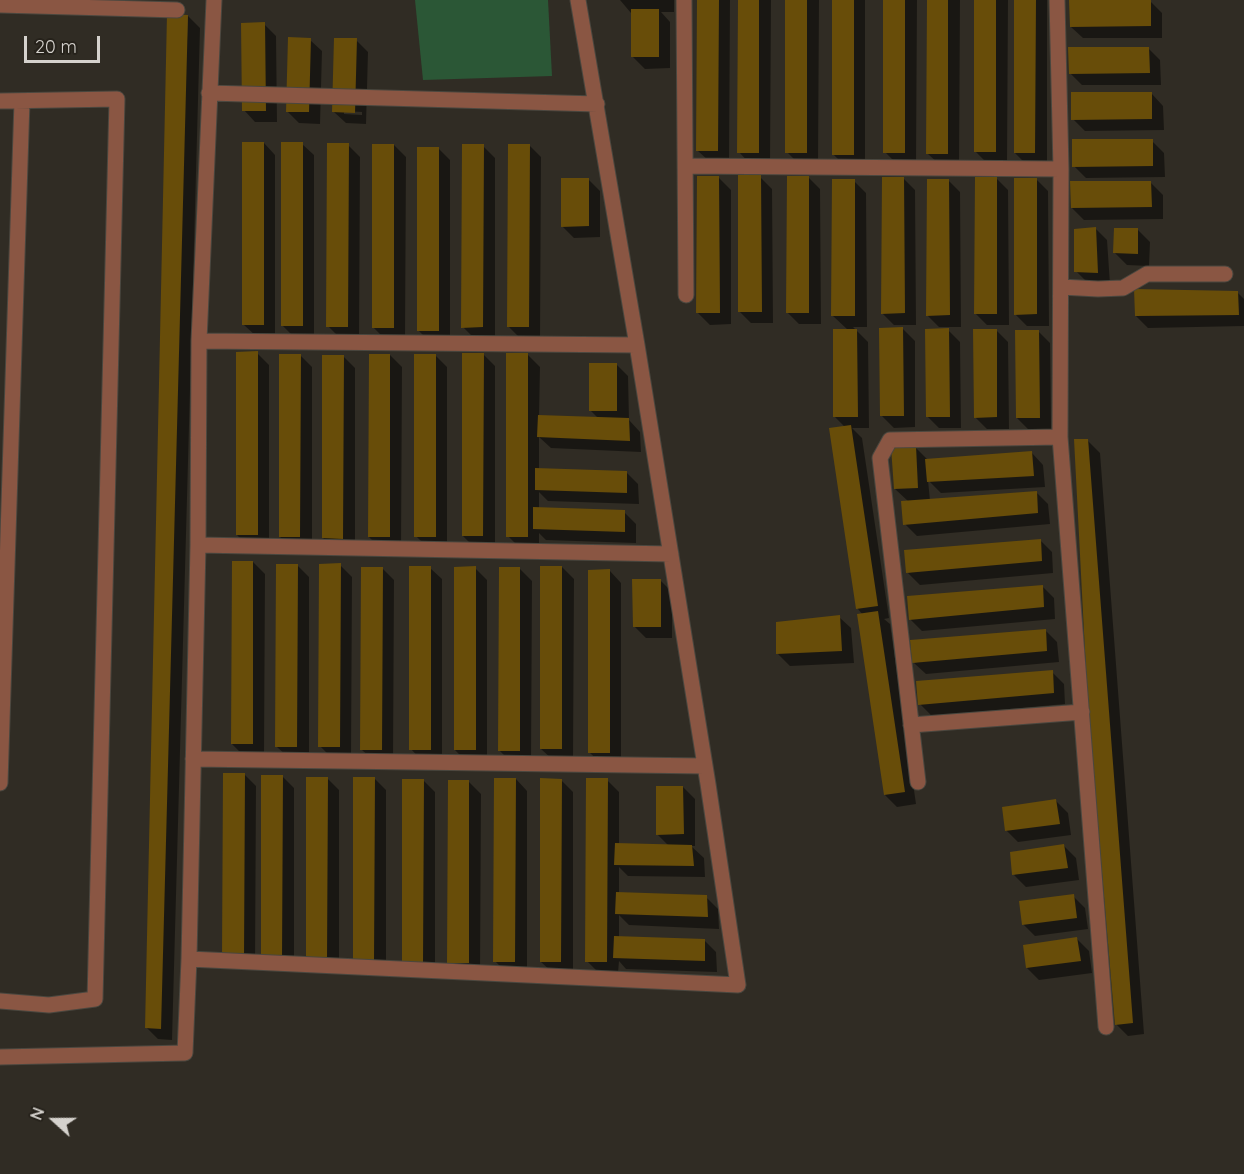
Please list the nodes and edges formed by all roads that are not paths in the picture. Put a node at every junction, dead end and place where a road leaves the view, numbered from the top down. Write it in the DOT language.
graph roads {
  1 [pos="214,0"];
  2 [pos="578,0"];
  3 [pos="684,0"];
  4 [pos="1057,0"];
  5 [pos="0,5"];
  6 [pos="177,10"];
  7 [pos="209,93"];
  8 [pos="0,101"];
  9 [pos="22,101"];
  10 [pos="597,104"];
  11 [pos="686,166"];
  12 [pos="1061,169"];
  13 [pos="1226,274"];
  14 [pos="1061,287"];
  15 [pos="686,295"];
  16 [pos="200,341"];
  17 [pos="638,345"];
  18 [pos="1060,437"];
  19 [pos="198,545"];
  20 [pos="671,554"];
  21 [pos="1082,712"];
  22 [pos="911,725"];
  23 [pos="193,759"];
  24 [pos="705,766"];
  25 [pos="918,782"];
  26 [pos="0,783"];
  27 [pos="189,959"];
  28 [pos="0,1001"];
  29 [pos="1107,1027"];
  30 [pos="0,1057"];
  1 -- 7 [label="street"];
  2 -- 10 [label="street"];
  3 -- 11 [label="street"];
  4 -- 12 [label="street"];
  5 -- 6 [label="street"];
  7 -- 10 [label="street"];
  7 -- 16 [label="street"];
  8 -- 9 [label="street"];
  9 -- 26 [label="street"];
  9 -- 28 [label="street"];
  10 -- 17 [label="street"];
  11 -- 12 [label="street"];
  11 -- 15 [label="street"];
  12 -- 14 [label="street"];
  13 -- 14 [label="street"];
  14 -- 18 [label="street"];
  16 -- 17 [label="street"];
  16 -- 19 [label="street"];
  17 -- 20 [label="street"];
  18 -- 21 [label="street"];
  18 -- 22 [label="street"];
  19 -- 20 [label="street"];
  19 -- 23 [label="street"];
  20 -- 24 [label="street"];
  21 -- 22 [label="street"];
  21 -- 29 [label="street"];
  22 -- 25 [label="street"];
  23 -- 24 [label="street"];
  23 -- 27 [label="street"];
  24 -- 27 [label="street"];
  27 -- 30 [label="street"];
}
